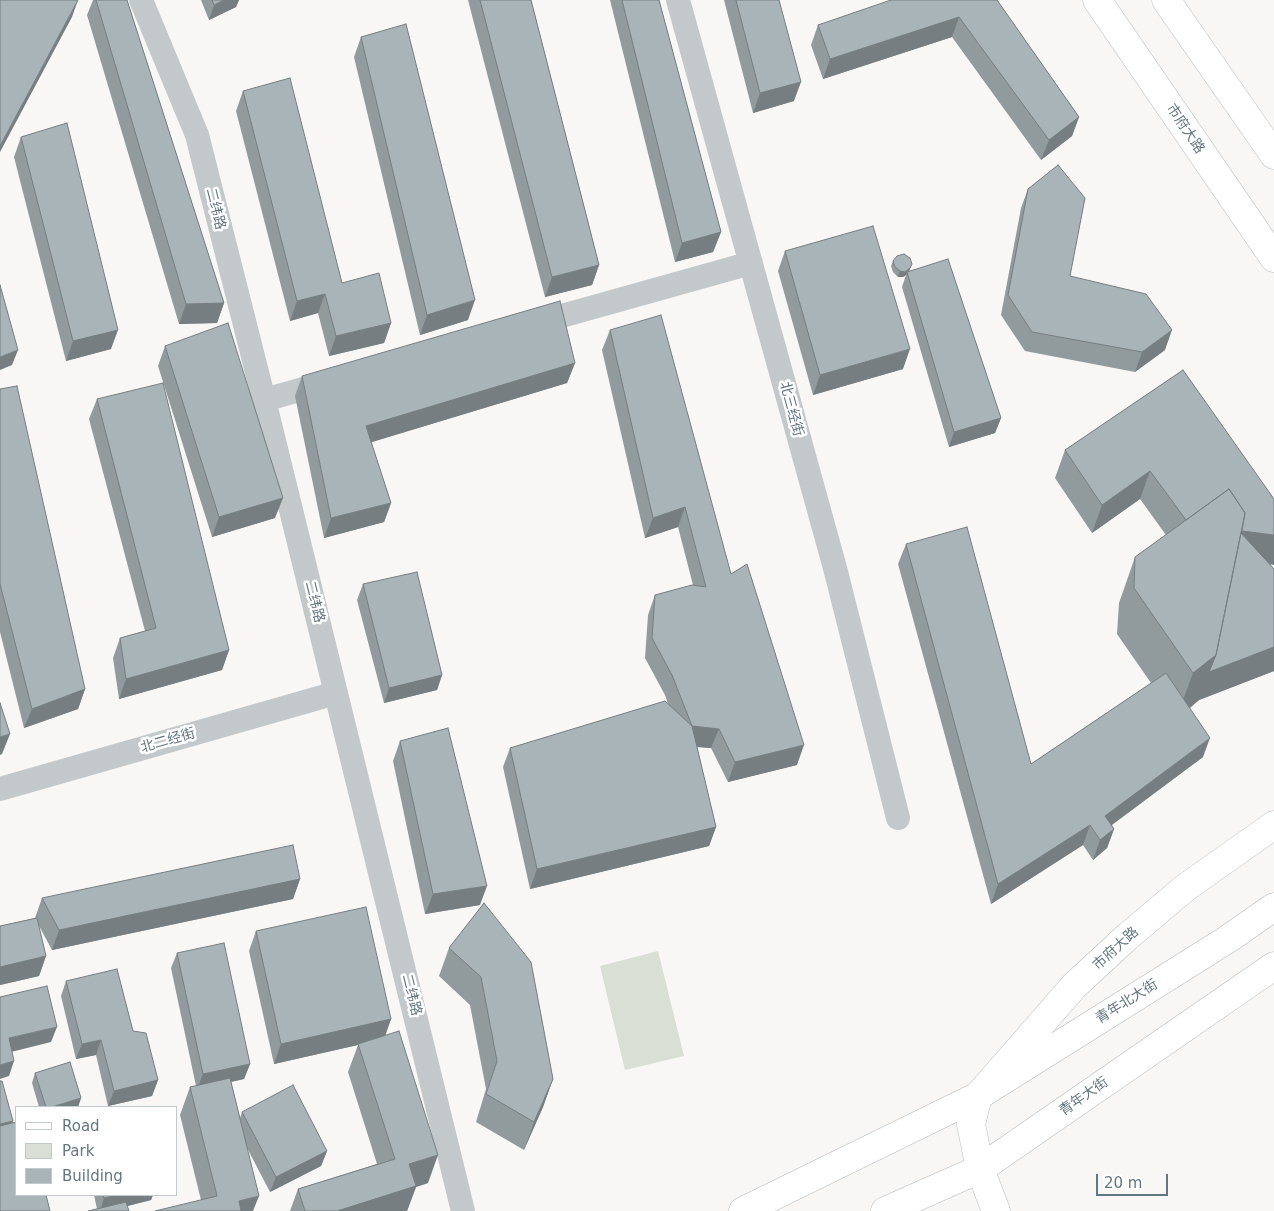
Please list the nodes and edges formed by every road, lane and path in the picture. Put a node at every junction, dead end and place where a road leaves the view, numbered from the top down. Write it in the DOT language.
graph roads {
  1 [pos="141,0"];
  2 [pos="678,0"];
  3 [pos="1097,0"];
  4 [pos="1166,0"];
  5 [pos="1274,155"];
  6 [pos="1274,258"];
  7 [pos="751,263"];
  8 [pos="512,330"];
  9 [pos="350,376"];
  10 [pos="264,400"];
  11 [pos="336,693"];
  12 [pos="0,789"];
  13 [pos="898,818"];
  14 [pos="1274,825"];
  15 [pos="1274,907"];
  16 [pos="1274,966"];
  17 [pos="978,1096"];
  18 [pos="980,1169"];
  19 [pos="464,1211"];
  20 [pos="742,1211"];
  21 [pos="885,1211"];
  22 [pos="996,1211"];
  1 -- 10 [label="street, 二纬路"];
  2 -- 7 [label="street, 北三经街"];
  3 -- 6 [label="main road, 市府大路"];
  4 -- 5 [label="main road"];
  7 -- 8 [label="street"];
  7 -- 13 [label="street, 北三经街"];
  9 -- 10 [label="street"];
  10 -- 11 [label="street, 二纬路"];
  11 -- 12 [label="street, 北二经街"];
  11 -- 19 [label="street, 二纬路"];
  14 -- 17 [label="main road, 市府大路"];
  15 -- 17 [label="main road, 青年北大街"];
  16 -- 18 [label="main road, 青年大街"];
  17 -- 18 [label="main road"];
  17 -- 20 [label="main road"];
  18 -- 21 [label="main road, 青年大街"];
  18 -- 22 [label="main road"];
}
